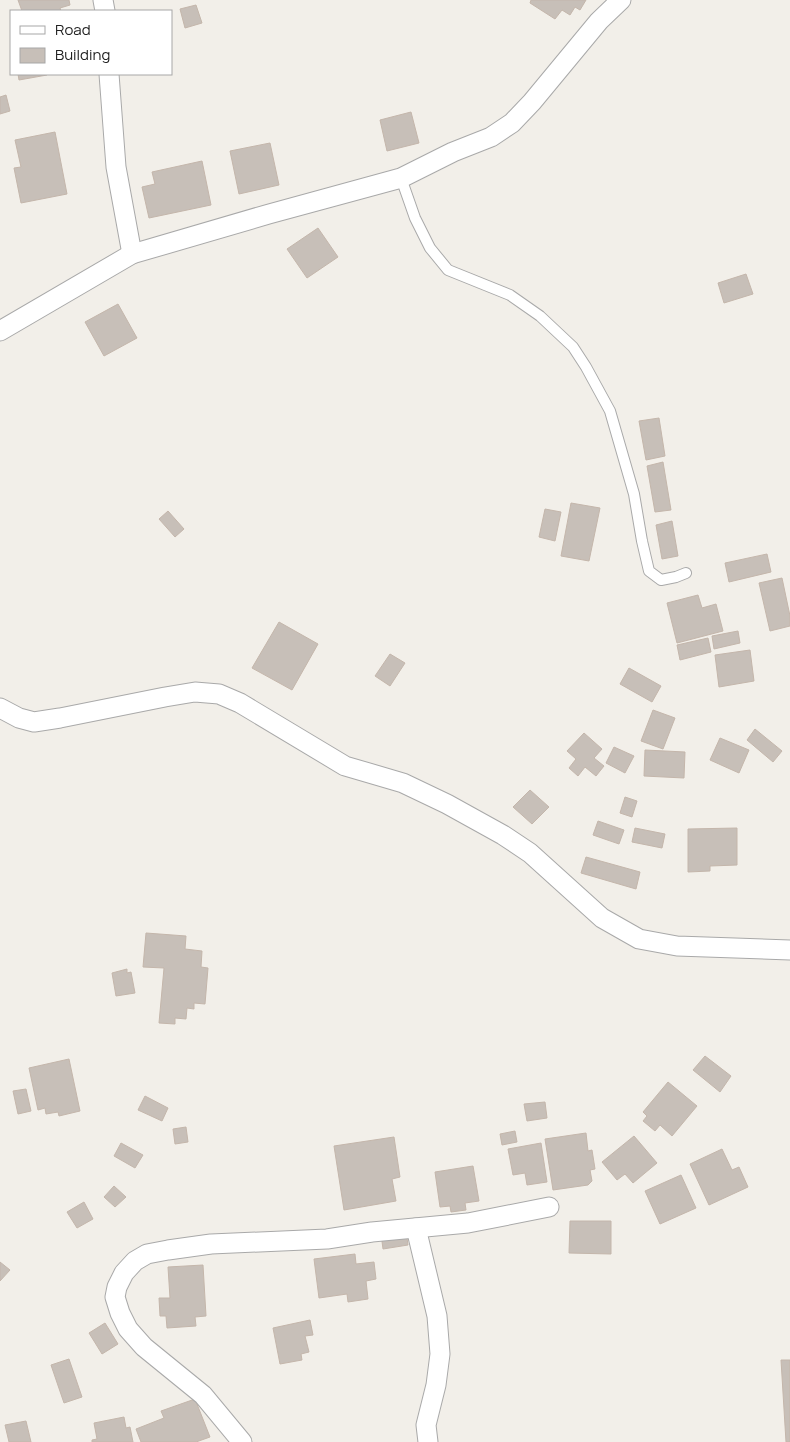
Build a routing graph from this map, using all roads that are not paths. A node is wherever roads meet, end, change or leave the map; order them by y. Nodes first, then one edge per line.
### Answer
1 (621, 0) edge
2 (109, 75) edge
3 (401, 178) junction
4 (132, 254) junction
5 (0, 331) edge
6 (686, 573) dead end
7 (0, 708) edge
8 (790, 950) edge
9 (549, 1207) dead end
10 (416, 1228) junction
11 (242, 1442) edge
12 (428, 1442) edge

1 - 3 street
2 - 4 street
3 - 4 street
3 - 6 lane
4 - 5 street
7 - 8 street
9 - 10 street
10 - 11 street
10 - 12 street

